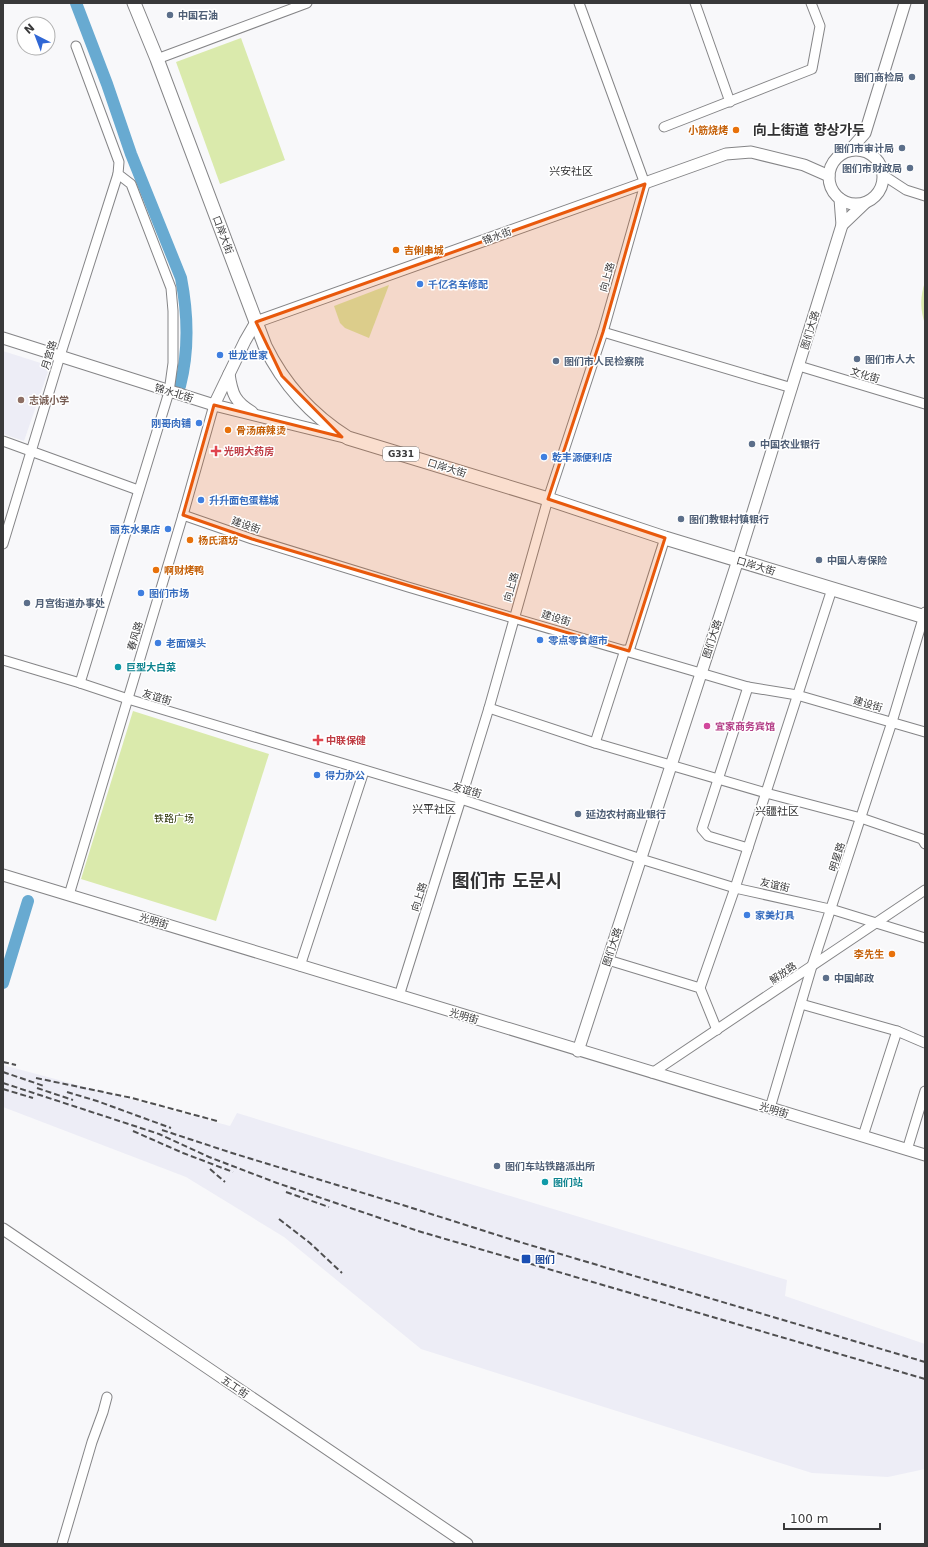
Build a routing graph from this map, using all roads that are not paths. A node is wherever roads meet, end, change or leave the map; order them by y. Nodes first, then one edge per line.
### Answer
1 (134, 3) edge
2 (307, 3) edge
3 (579, 3) edge
4 (695, 3) edge
5 (811, 3) edge
6 (905, 3) edge
7 (76, 46) dead end
8 (157, 59) junction
9 (730, 102) junction
10 (664, 127) dead end
11 (850, 150) junction
12 (118, 174) junction
13 (883, 175) junction
14 (828, 176) junction
15 (645, 184) junction
16 (925, 196) edge
17 (840, 199) junction
18 (865, 203) junction
19 (842, 226) junction
20 (256, 322) junction
21 (603, 332) junction
22 (3, 338) edge
23 (60, 356) junction
24 (799, 366) junction
25 (229, 374) junction
26 (792, 388) junction
27 (169, 392) junction
28 (925, 404) edge
29 (214, 405) junction
30 (262, 417) junction
31 (348, 438) junction
32 (3, 441) edge
33 (32, 451) junction
34 (138, 490) junction
35 (548, 499) junction
36 (183, 515) junction
37 (665, 538) junction
38 (3, 544) edge
39 (738, 560) junction
40 (832, 589) junction
41 (925, 615) edge
42 (514, 618) junction
43 (627, 651) junction
44 (3, 660) edge
45 (701, 673) junction
46 (80, 683) junction
47 (748, 687) junction
48 (797, 695) junction
49 (128, 699) junction
50 (489, 708) junction
51 (892, 722) junction
52 (925, 732) edge
53 (595, 743) junction
54 (671, 766) junction
55 (364, 771) junction
56 (718, 779) junction
57 (766, 793) junction
58 (461, 799) junction
59 (861, 818) junction
60 (925, 844) edge
61 (748, 848) junction
62 (641, 859) junction
63 (3, 875) edge
64 (735, 888) junction
65 (925, 890) edge
66 (69, 895) junction
67 (831, 909) junction
68 (876, 922) junction
69 (925, 938) edge
70 (608, 960) junction
71 (300, 966) junction
72 (812, 966) junction
73 (700, 988) junction
74 (399, 996) junction
75 (801, 1004) junction
76 (717, 1030) junction
77 (897, 1031) junction
78 (925, 1043) edge
79 (578, 1051) junction
80 (652, 1073) junction
81 (925, 1091) edge
82 (770, 1108) junction
83 (863, 1136) junction
84 (907, 1150) junction
85 (925, 1155) edge
86 (3, 1229) edge
87 (107, 1397) dead end
88 (62, 1544) edge
89 (467, 1544) edge

1 - 8 highway, 口岸大街 / G331
2 - 8 street
3 - 15 street
4 - 9 street
5 - 9 street
6 - 11 main road
7 - 12 street
8 - 20 highway, 口岸大街 / G331
9 - 10 street
11 - 13 main road
11 - 14 main road
12 - 23 street, 月宫路
12 - 27 street
13 - 16 street
13 - 18 main road
14 - 15 main road, 锦水街
14 - 17 main road
15 - 20 main road, 锦水街
15 - 21 street, 向上路
17 - 18 main road
17 - 19 main road
18 - 19 main road
19 - 24 main road, 图们大路
20 - 25 main road
20 - 31 highway, 口岸大街 / G331
21 - 26 street
21 - 35 street, 向上路
22 - 23 main road, 锦水北街
23 - 27 main road, 锦水北街
23 - 33 street, 月宫路
24 - 26 main road, 图们大路
24 - 28 street, 文化街
25 - 29 main road
25 - 30 main road
26 - 39 main road, 图们大路
27 - 29 main road, 锦水北街
27 - 34 street
29 - 30 main road, 锦水北街
29 - 36 street, 春风路
30 - 31 main road, 锦水北街
31 - 35 highway, 口岸大街 / G331
32 - 33 street
33 - 34 street
33 - 38 street, 月宫路
34 - 46 street
35 - 37 highway, 口岸大街 / G331
35 - 42 street, 向上路
36 - 42 street, 建设街
36 - 49 street, 春风路
37 - 39 highway, 口岸大街 / G331
37 - 43 street
39 - 40 highway, 口岸大街 / G331
39 - 45 main road, 图们大路
40 - 41 highway, 口岸大街 / G331
40 - 48 street
41 - 51 street, 明星路
42 - 43 street, 建设街
42 - 50 street, 向上路
43 - 45 street, 建设街
43 - 53 street
44 - 46 street, 友谊街
45 - 47 street, 建设街
45 - 54 main road, 图们大路
46 - 49 street, 友谊街
47 - 48 street, 建设街
47 - 56 street
48 - 51 street, 建设街
48 - 57 street
49 - 55 street, 友谊街
49 - 66 street, 春风路
50 - 53 street
50 - 58 street, 向上路
51 - 52 street, 建设街
51 - 59 street, 明星路
53 - 54 street
54 - 56 street
54 - 62 main road, 图们大路
55 - 58 street, 友谊街
55 - 71 street
56 - 57 street
56 - 61 street
57 - 59 street
57 - 61 street
58 - 62 street, 友谊街
58 - 74 street, 向上路
59 - 60 street
59 - 67 street, 明星路
61 - 64 street
62 - 64 street, 友谊街
62 - 70 main road, 图们大路
63 - 66 main road, 光明街
64 - 67 street, 友谊街
64 - 73 street
65 - 68 street, 解放路
66 - 71 main road, 光明街
67 - 68 street, 友谊街
67 - 72 street, 明星路
68 - 69 street, 友谊街
68 - 72 street, 解放路
70 - 73 street
70 - 79 main road, 图们大路
71 - 74 main road, 光明街
72 - 75 street, 明星路
72 - 76 street, 解放路
73 - 76 street
74 - 79 main road, 光明街
75 - 77 street
75 - 82 street, 明星路
76 - 80 street, 解放路
77 - 78 street
77 - 83 street
79 - 80 main road, 光明街
80 - 82 main road, 光明街
81 - 84 street
82 - 83 main road, 光明街
83 - 84 main road, 光明街
84 - 85 main road, 光明街
86 - 89 main road, 五工街
87 - 88 street

